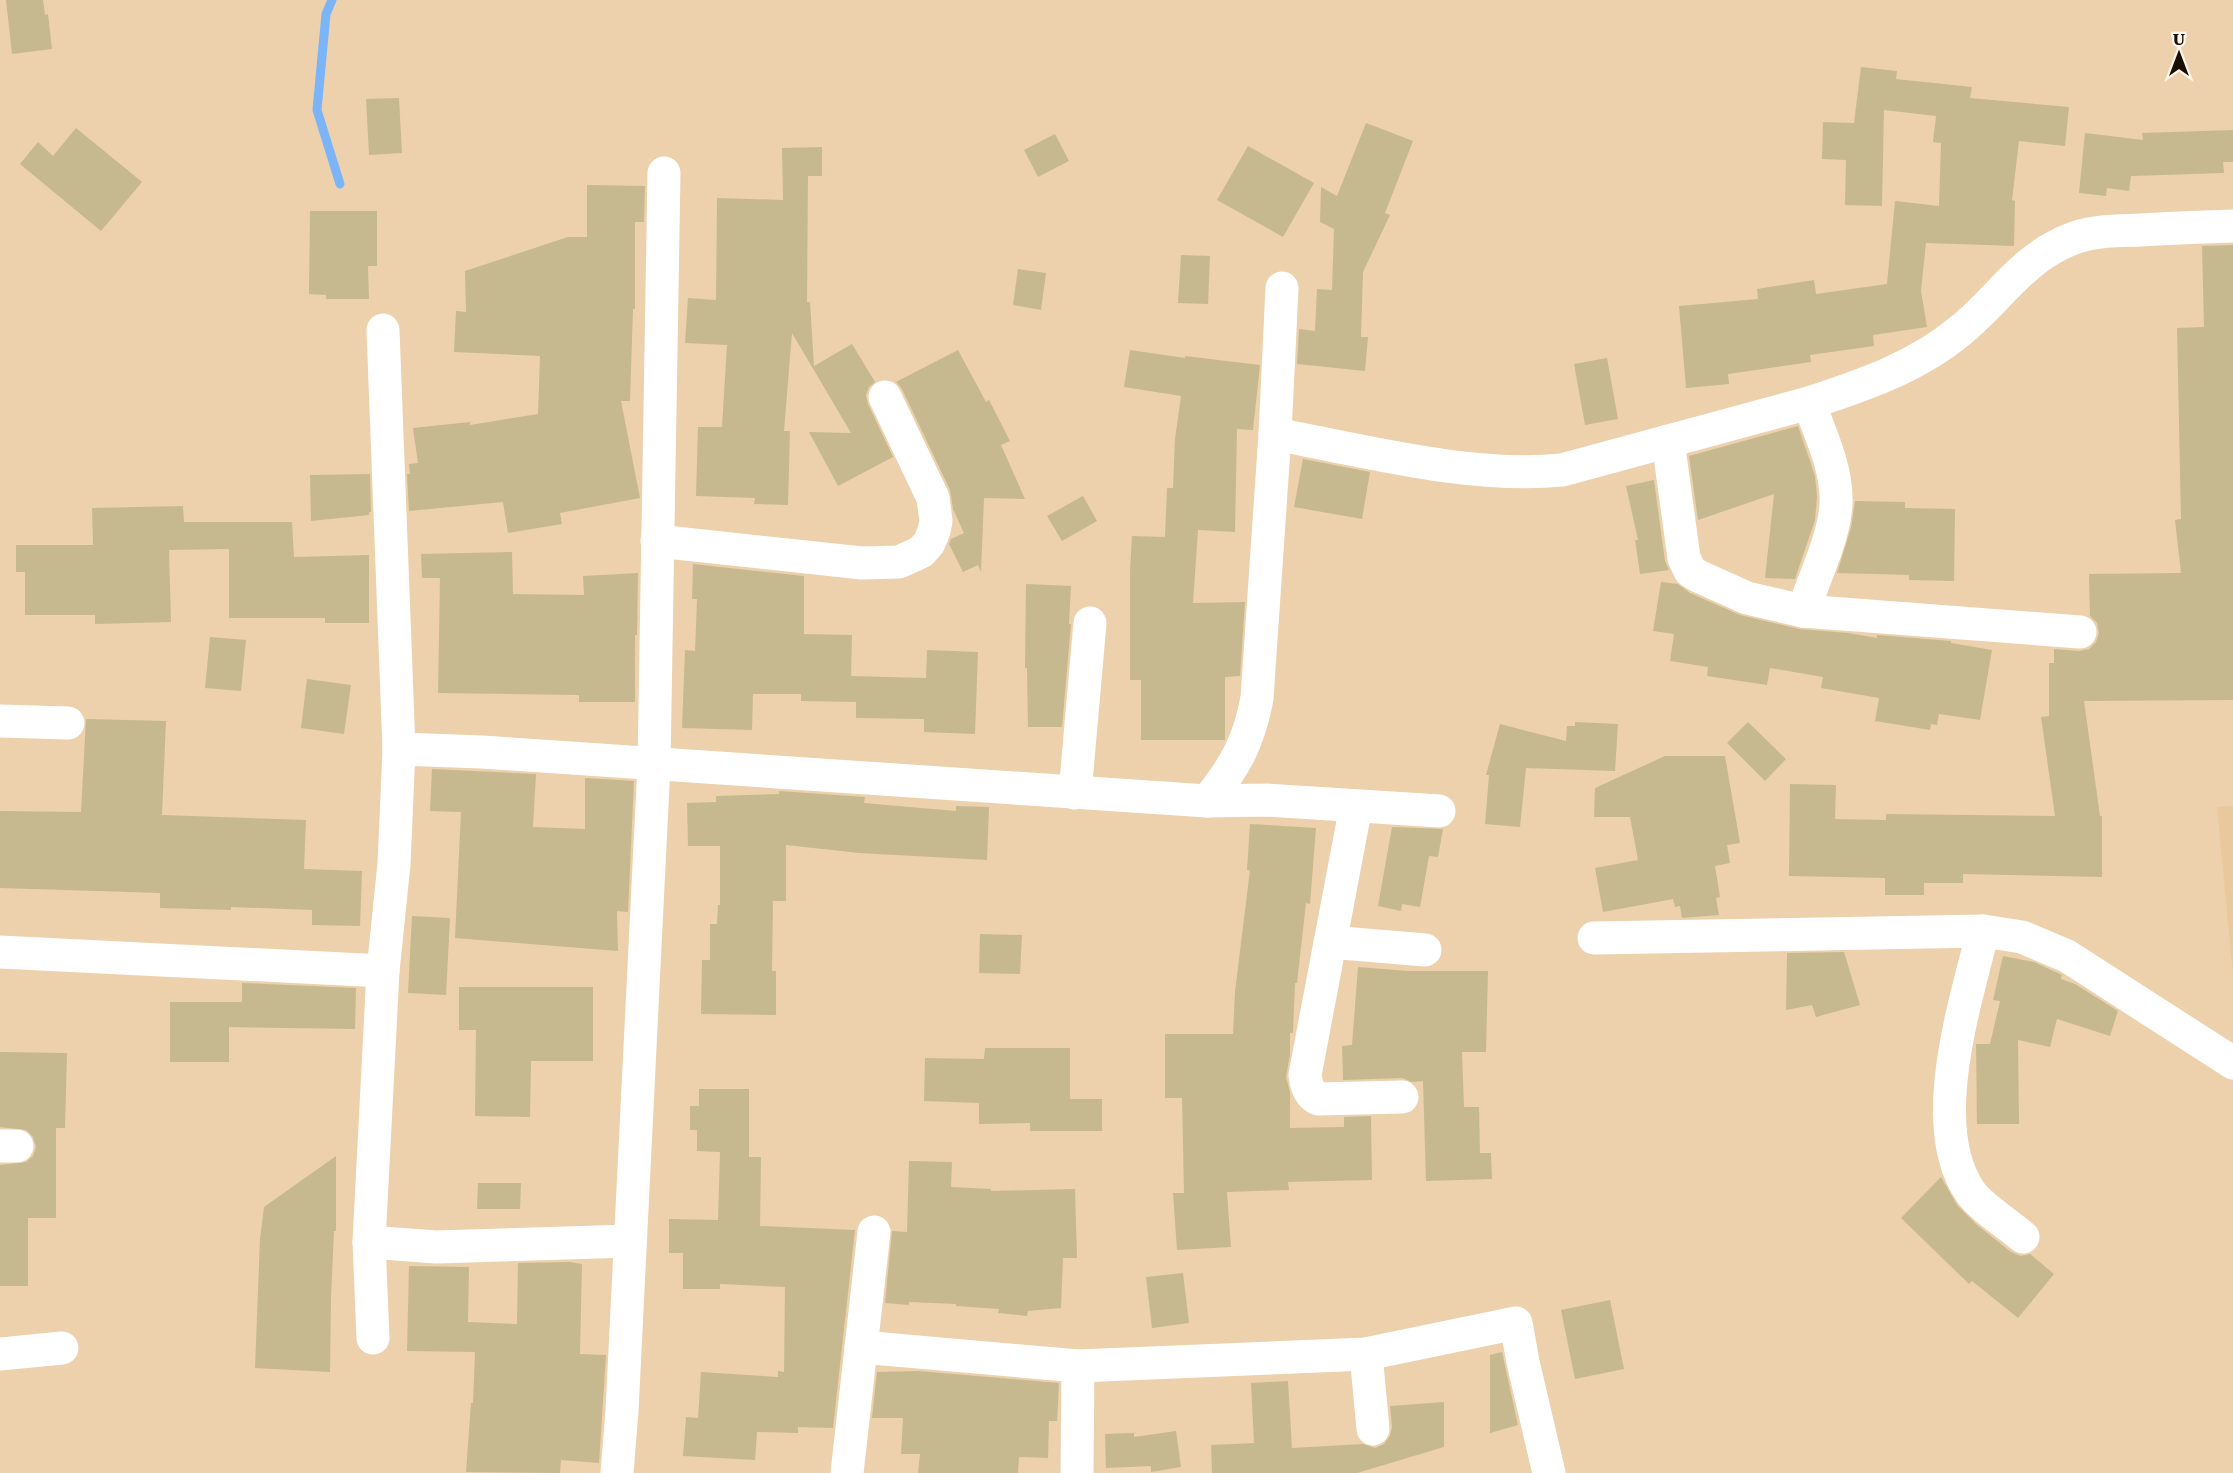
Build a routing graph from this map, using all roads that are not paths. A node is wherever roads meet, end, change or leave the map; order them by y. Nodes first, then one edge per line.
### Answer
1 (664, 173) dead end
2 (2233, 226) edge
3 (1282, 288) dead end
4 (383, 330) dead end
5 (885, 397) dead end
6 (1809, 403) junction
7 (1275, 434) junction
8 (1668, 441) junction
9 (657, 541) junction
10 (1803, 611) junction
11 (1090, 623) dead end
12 (2080, 632) dead end
13 (0, 722) edge
14 (68, 723) dead end
15 (399, 749) junction
16 (654, 765) junction
17 (1075, 793) junction
18 (1207, 801) junction
19 (1356, 806) junction
20 (1439, 811) dead end
21 (1983, 931) junction
22 (1594, 938) dead end
23 (1330, 942) junction
24 (1425, 950) dead end
25 (0, 952) edge
26 (383, 971) junction
27 (2233, 1063) edge
28 (1402, 1097) dead end
29 (874, 1232) dead end
30 (2023, 1237) dead end
31 (630, 1241) junction
32 (369, 1242) junction
33 (373, 1338) dead end
34 (861, 1347) junction
35 (62, 1348) dead end
36 (0, 1354) edge
37 (1366, 1354) junction
38 (1078, 1366) junction
39 (1373, 1429) dead end
40 (617, 1473) edge
41 (847, 1473) edge
42 (1077, 1473) edge
43 (1549, 1473) edge

1 - 9 street
2 - 6 street
3 - 7 street
4 - 15 street
5 - 9 street
6 - 8 street
6 - 10 street
7 - 8 street
7 - 18 street
8 - 10 street
9 - 16 street
10 - 12 street
11 - 17 street
13 - 14 street
15 - 16 street
15 - 26 street
16 - 17 street
16 - 31 street
17 - 18 street
18 - 19 street
19 - 20 street
19 - 23 street
21 - 22 street
21 - 27 street
21 - 30 street
23 - 24 street
23 - 28 street
25 - 26 street
26 - 32 street
29 - 34 street
31 - 32 street
31 - 40 street
32 - 33 street
34 - 38 street
34 - 41 street
35 - 36 street
37 - 38 street
37 - 39 street
37 - 43 street
38 - 42 street

